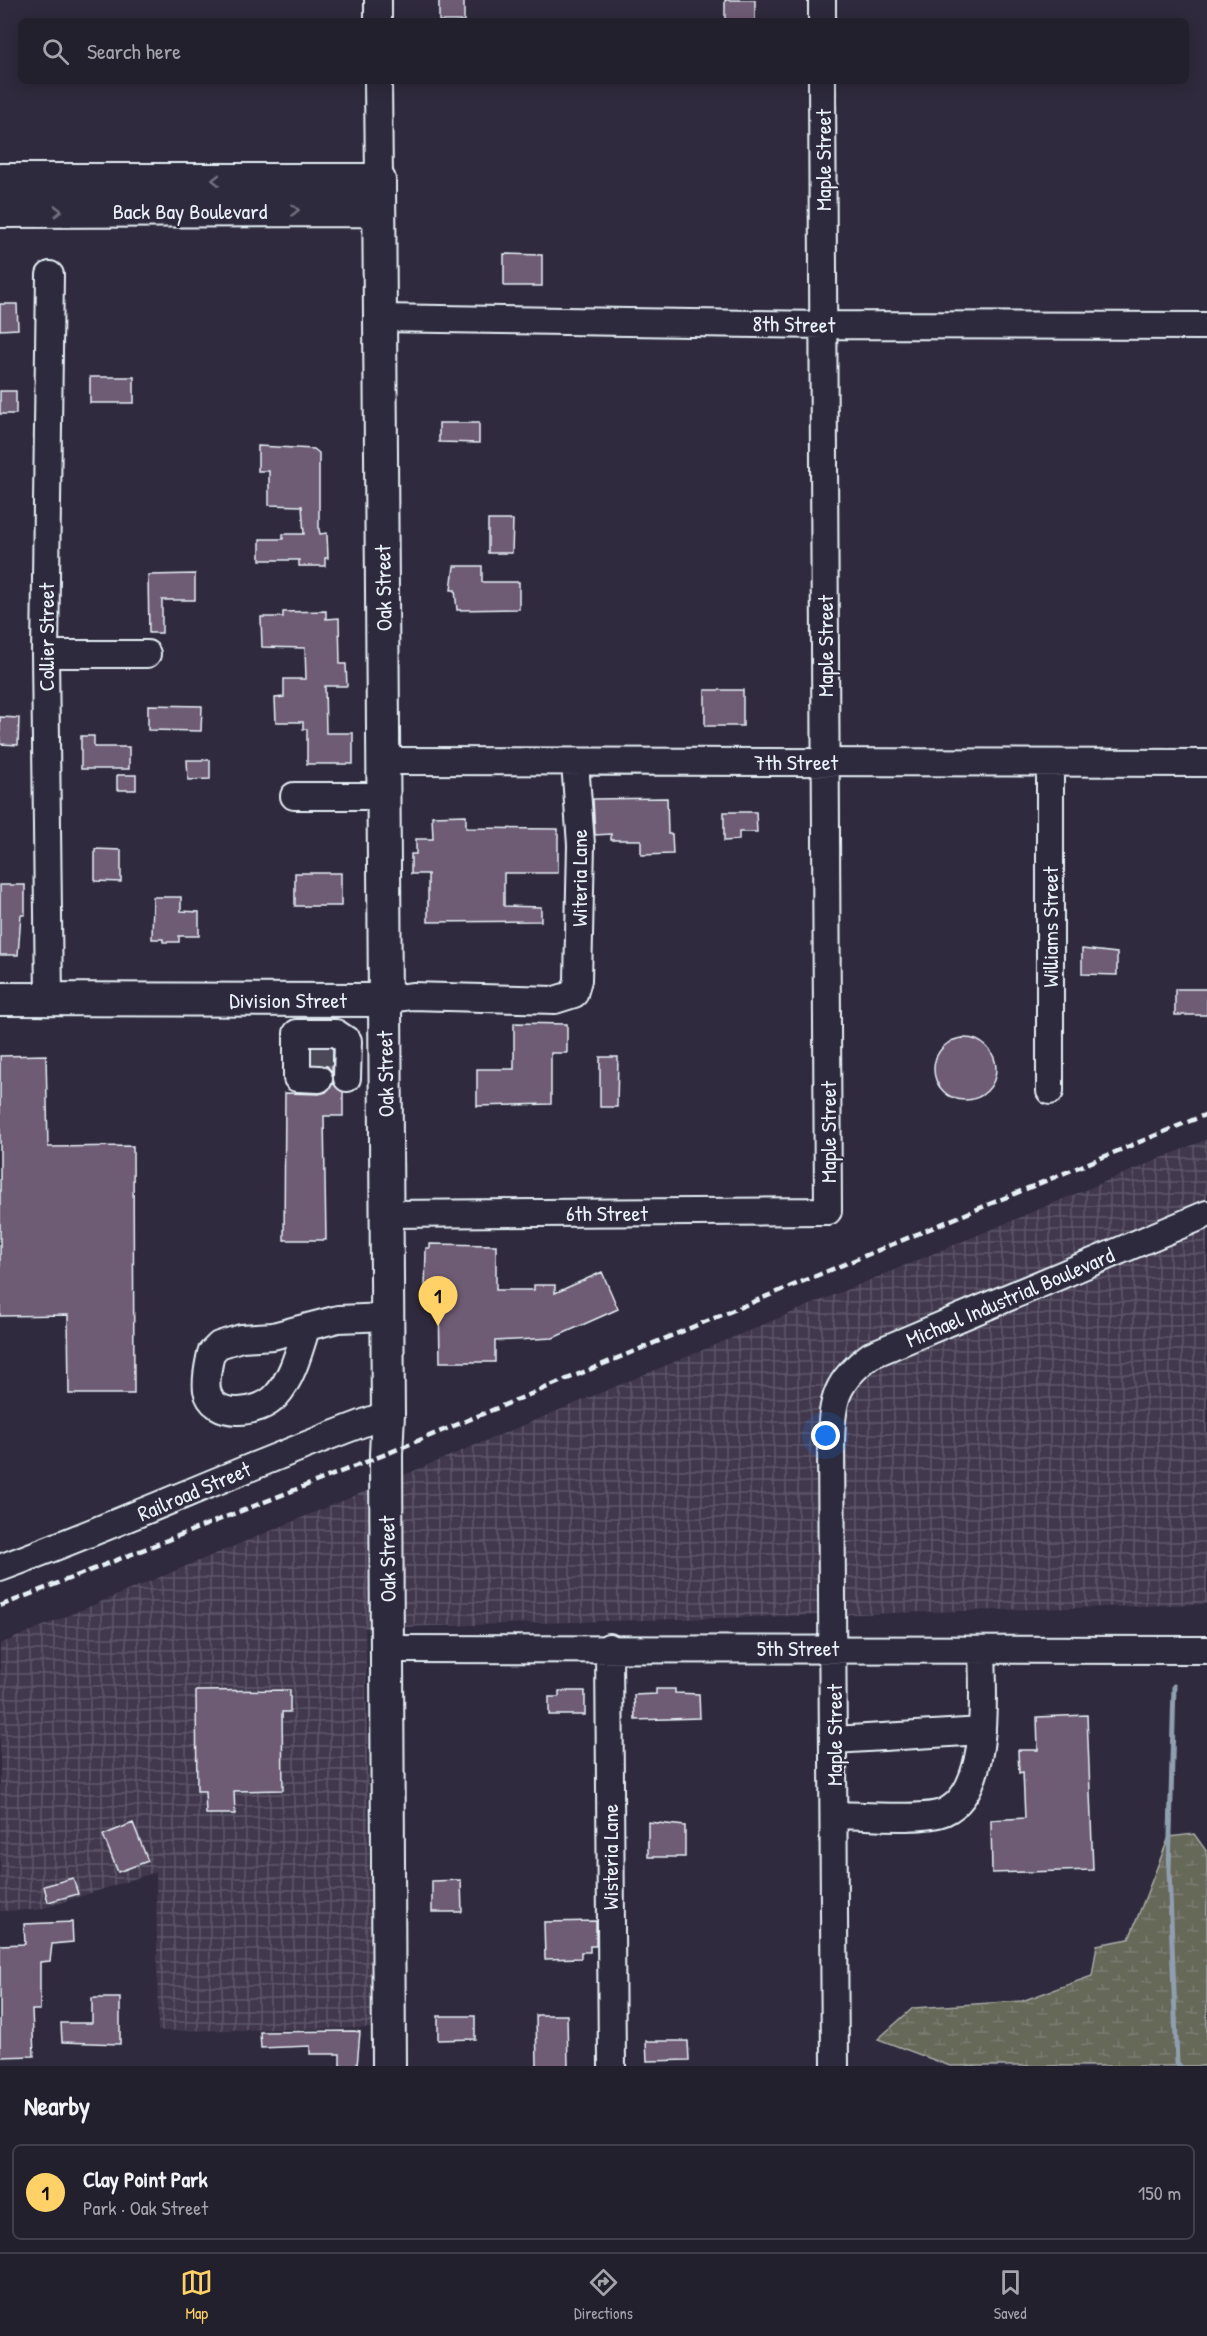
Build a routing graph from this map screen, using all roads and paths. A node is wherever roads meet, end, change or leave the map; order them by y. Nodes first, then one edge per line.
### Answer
1 (378, 0) edge
2 (822, 0) edge
3 (378, 18) edge
4 (822, 18) edge
5 (378, 84) edge
6 (822, 84) edge
7 (0, 180) edge
8 (379, 180) junction
9 (379, 210) junction
10 (0, 211) edge
11 (50, 275) dead end
12 (381, 318) junction
13 (824, 325) junction
14 (1207, 326) edge
15 (45, 654) junction
16 (147, 654) dead end
17 (385, 761) junction
18 (575, 762) junction
19 (825, 762) junction
20 (1050, 763) junction
21 (1207, 763) edge
22 (294, 796) dead end
23 (385, 796) junction
24 (574, 994) joint
25 (0, 999) edge
26 (49, 999) junction
27 (320, 1000) junction
28 (384, 1000) junction
29 (319, 1055) junction
30 (347, 1078) junction
31 (385, 1079) junction
32 (1050, 1091) dead end
33 (828, 1211) joint
34 (387, 1214) junction
35 (1207, 1214) edge
36 (388, 1317) junction
37 (306, 1329) dead end
38 (834, 1403) joint
39 (388, 1414) junction
40 (0, 1568) edge
41 (609, 1647) junction
42 (388, 1648) junction
43 (833, 1648) junction
44 (1207, 1650) edge
45 (981, 1651) junction
46 (982, 1731) junction
47 (834, 1740) junction
48 (834, 1815) junction
49 (389, 2066) edge
50 (612, 2066) edge
51 (835, 2066) edge

1 - 3 street
2 - 4 street
5 - 8 street, Oak Street
6 - 13 street, Maple Street
8 -> 7 main road, Back Bay Boulevard
8 - 9 main road, Oak Street
10 -> 9 main road, Back Bay Boulevard
9 - 12 main road, Oak Street
11 - 15 street, Collier Street
12 - 13 street, 8th Street
12 - 17 main road, Oak Street
13 - 14 street, 8th Street
13 - 19 street, Maple Street
15 - 16 street
15 - 26 street, Collier Street
17 - 18 street, 7th Street
17 - 23 main road, Oak Street
18 - 19 street, 7th Street
18 - 24 street, Witeria Lane
19 - 20 street, 7th Street
19 - 33 street, Maple Street
20 - 21 street, 7th Street
20 - 32 street, Williams Street
22 - 23 street
23 - 28 main road, Oak Street
24 - 28 street, Division Street
25 - 26 main road, Division Street
26 - 27 main road, Division Street
27 - 28 main road, Division Street
27 - 29 street
28 - 31 main road, Oak Street
29 - 30 street
29 - 30 street
30 - 31 street
31 - 34 main road, Oak Street
33 - 34 street, 6th Street
34 - 36 main road, Oak Street
35 - 38 street, Michael Industrial Boulevard
36 - 37 street
36 - 39 main road, Oak Street
38 - 43 street, Maple Street
39 - 40 street, Railroad Street
39 - 42 main road, Oak Street
41 - 42 street, 5th Street
41 - 43 street, 5th Street
41 - 50 street, Wisteria Lane
42 - 49 main road, Oak Street
43 - 45 street, 5th Street
43 - 47 street, Maple Street
44 - 45 street, 5th Street
45 - 46 street
46 - 47 street
46 - 48 street
47 - 48 street, Maple Street
48 - 51 street, Maple Street

